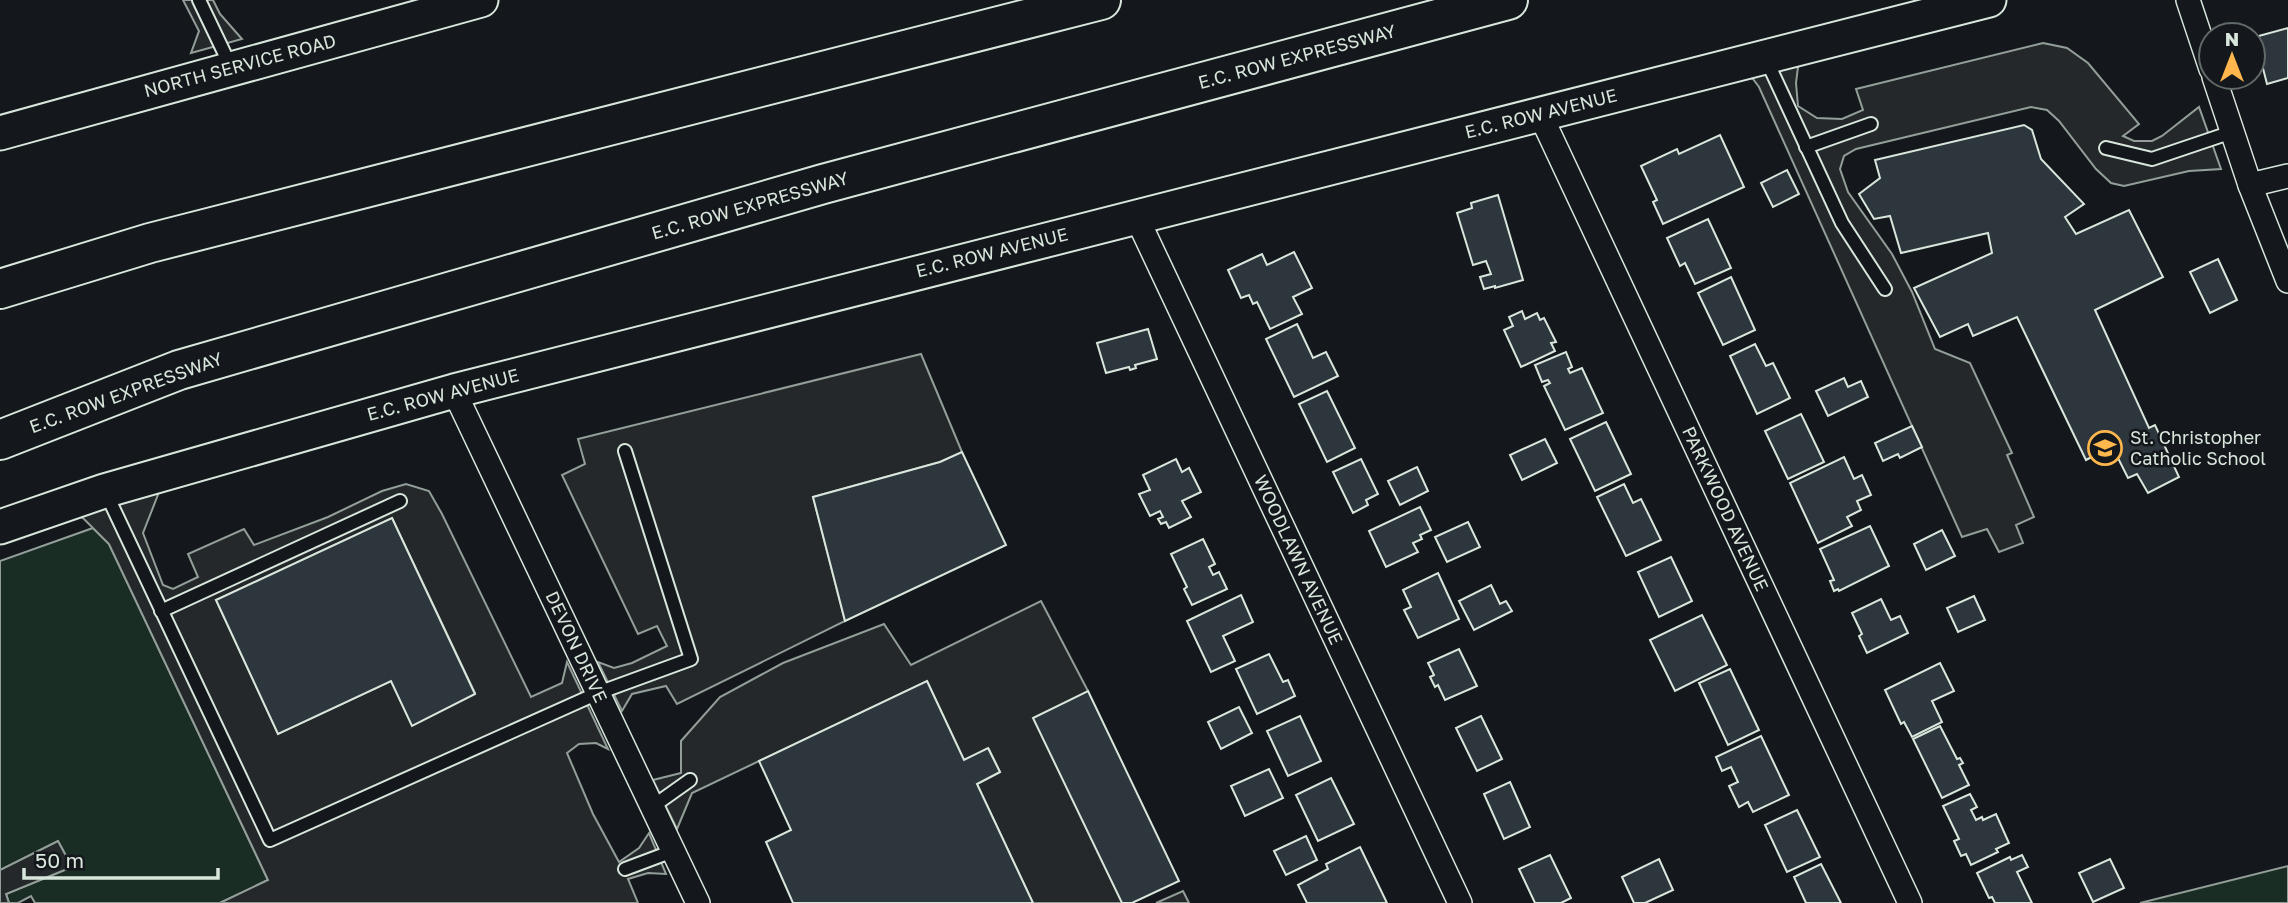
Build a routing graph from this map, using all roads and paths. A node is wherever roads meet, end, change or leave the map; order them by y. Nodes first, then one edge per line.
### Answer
1 (199, 0) edge
2 (481, 0) edge
3 (1101, 0) edge
4 (1508, 0) edge
5 (1989, 0) edge
6 (2188, 0) edge
7 (2197, 27) edge
8 (1765, 57) junction
9 (231, 68) junction
10 (2219, 91) edge
11 (1541, 114) junction
12 (1871, 124) dead end
13 (2232, 132) junction
14 (0, 133) edge
15 (1806, 147) junction
16 (2106, 148) dead end
17 (2288, 176) edge
18 (2250, 185) junction
19 (1136, 216) junction
20 (2288, 281) edge
21 (0, 289) edge
22 (1885, 289) dead end
23 (454, 391) junction
24 (0, 440) edge
25 (625, 451) dead end
26 (104, 491) junction
27 (400, 501) dead end
28 (0, 527) edge
29 (161, 611) junction
30 (598, 693) junction
31 (690, 780) dead end
32 (652, 807) junction
33 (673, 851) junction
34 (625, 869) dead end
35 (698, 903) edge
36 (1460, 903) edge
37 (1910, 903) edge

1 - 9 lane
2 - 9 street, NORTH SERVICE ROAD
3 - 21 highway
4 - 24 highway, E.C. ROW EXPRESSWAY
5 - 8 street, E.C. ROW AVENUE
6 - 7 street
8 - 11 street, E.C. ROW AVENUE
8 - 15 lane
9 - 14 street, NORTH SERVICE ROAD
10 - 13 street
11 - 19 street, E.C. ROW AVENUE
11 - 37 street, PARKWOOD AVENUE
12 - 15 lane
13 - 16 lane
13 - 18 street
15 - 22 lane
17 - 18 street
18 - 20 street
19 - 23 street, E.C. ROW AVENUE
19 - 36 street, WOODLAWN AVENUE
23 - 26 street, E.C. ROW AVENUE
23 - 30 street, DEVON DRIVE
25 - 30 lane
26 - 28 street, E.C. ROW AVENUE
26 - 29 lane
27 - 29 lane
29 - 30 lane
30 - 32 street, DEVON DRIVE
31 - 32 lane
32 - 33 street, DEVON DRIVE
33 - 34 lane
33 - 35 street, DEVON DRIVE

